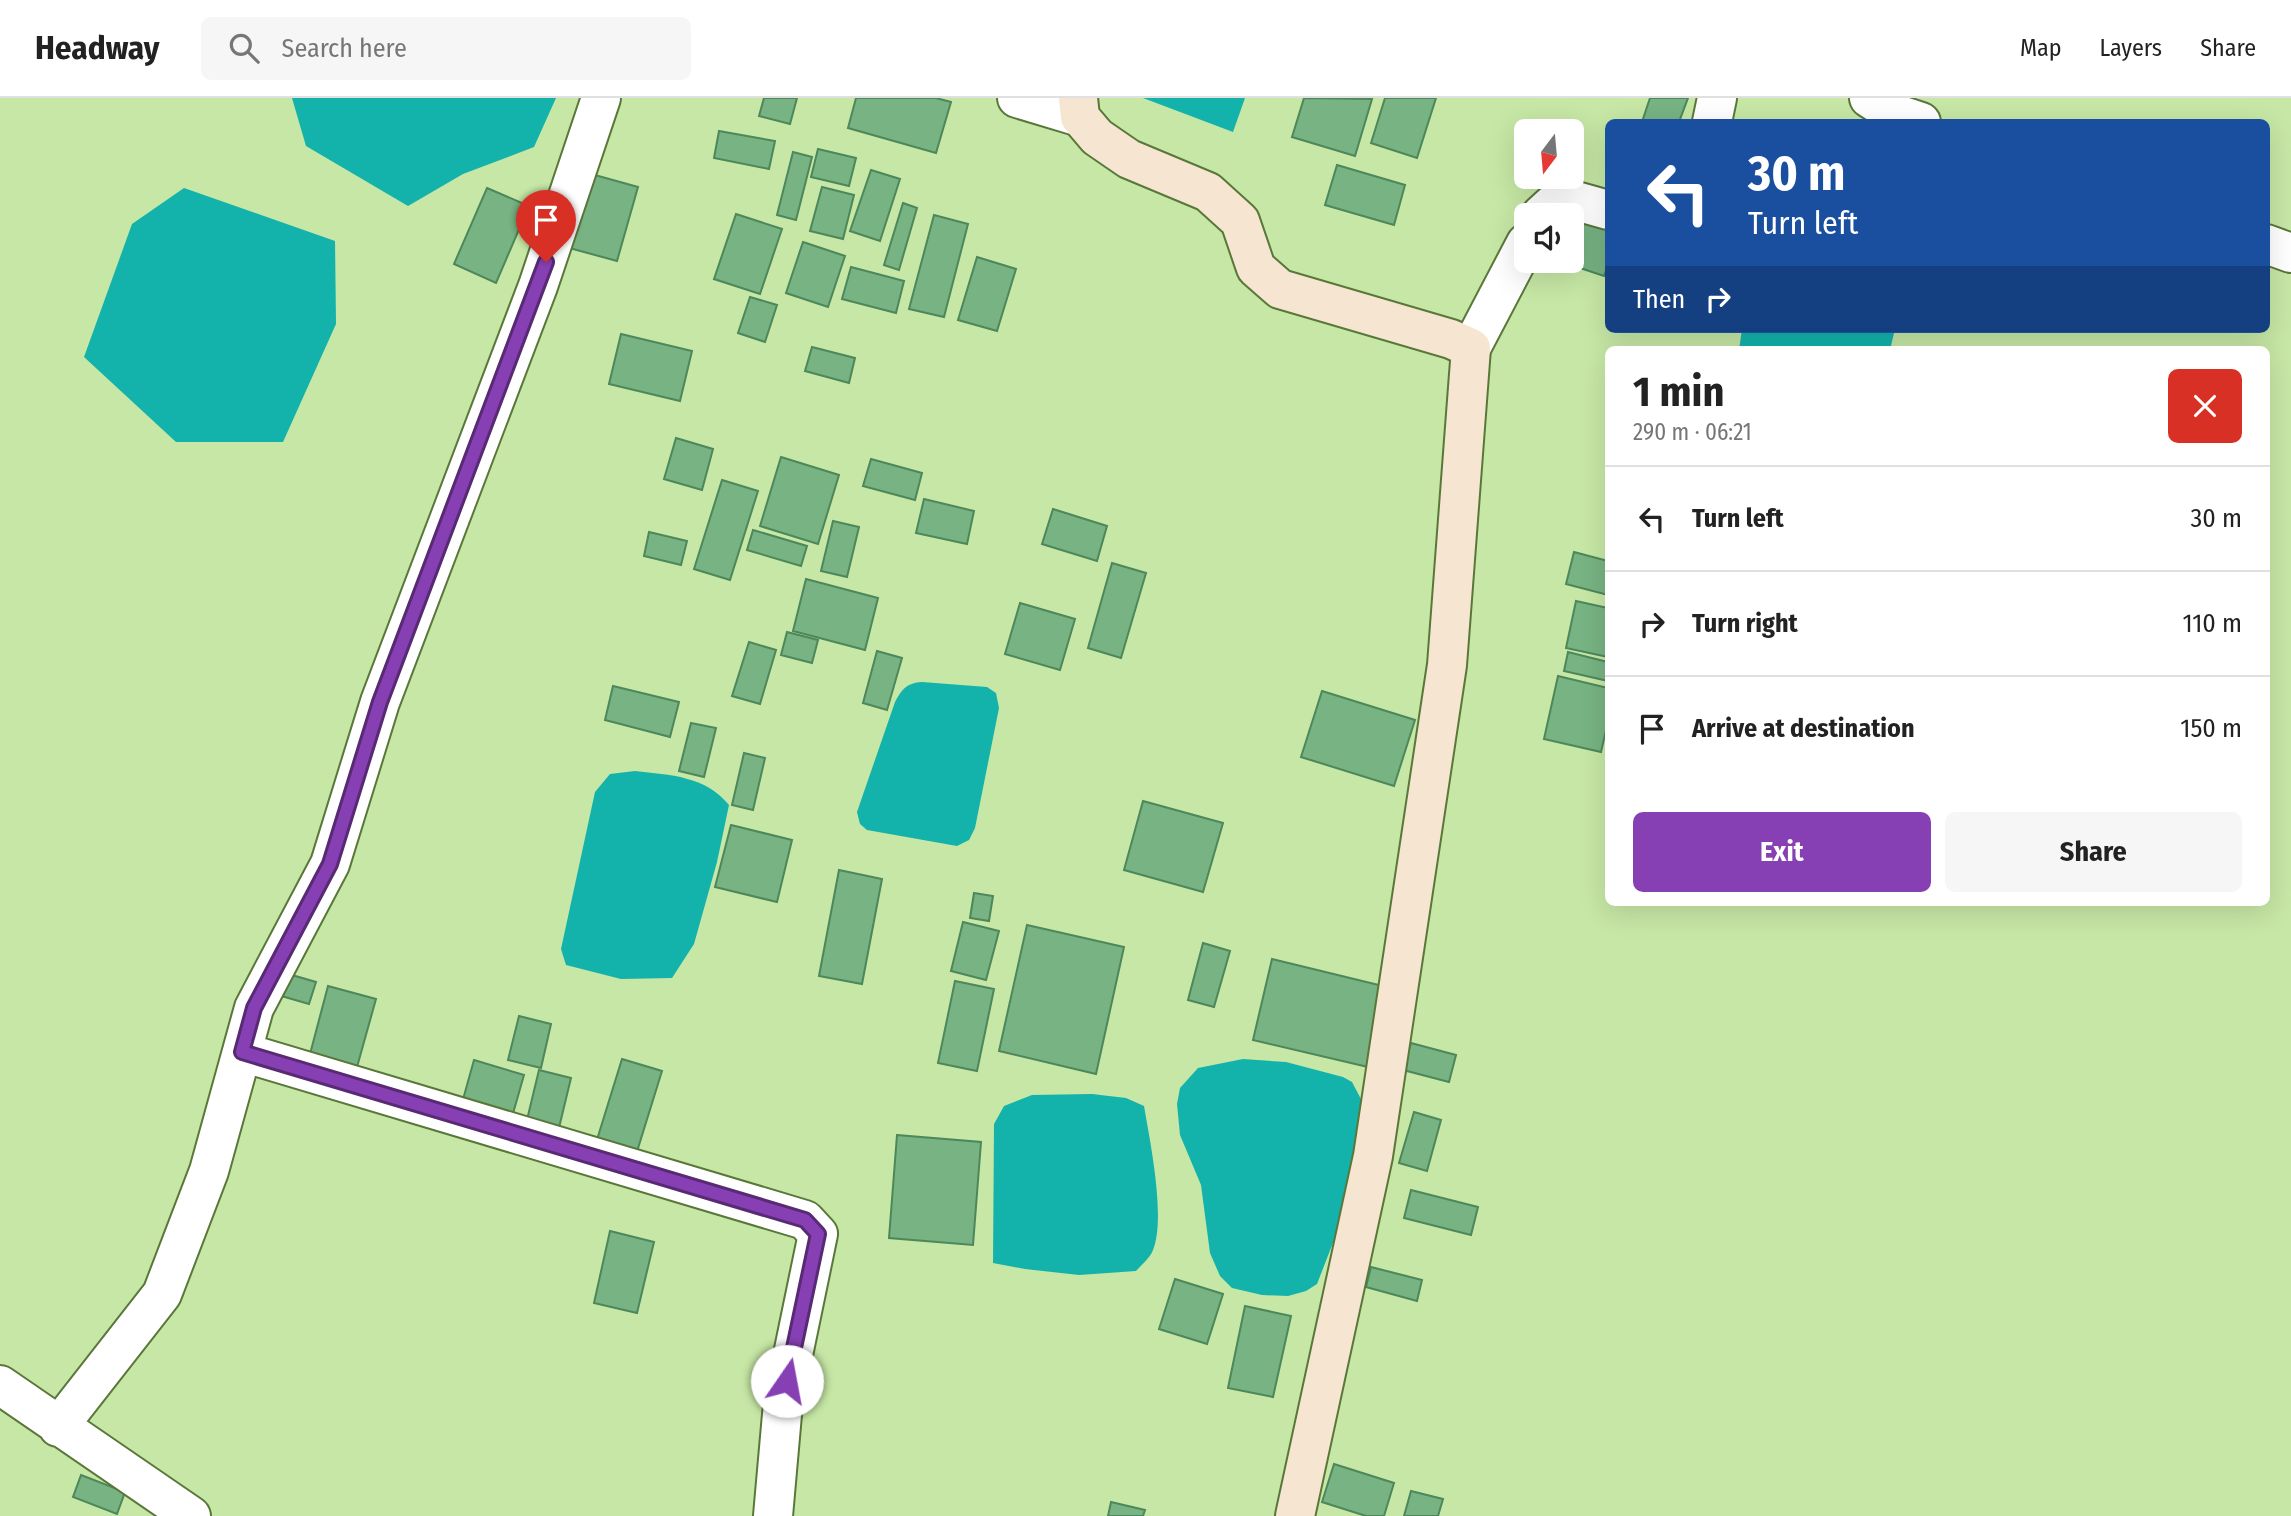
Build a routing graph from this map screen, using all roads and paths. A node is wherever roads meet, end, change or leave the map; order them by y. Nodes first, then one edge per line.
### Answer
1 (601, 98) edge
2 (1017, 98) edge
3 (1717, 98) edge
4 (1869, 98) edge
5 (1079, 107) edge
6 (1713, 119) edge
7 (1912, 119) edge
8 (1561, 203) edge
9 (1583, 203) edge
10 (1584, 203) edge
11 (1605, 209) edge
12 (2270, 245) edge
13 (2291, 253) edge
14 (1514, 266) edge
15 (1471, 348) junction
16 (242, 1052) junction
17 (0, 1385) edge
18 (58, 1427) junction
19 (191, 1516) edge
20 (773, 1516) edge
21 (1295, 1516) edge

1 - 16 street
2 - 5 street
3 - 6 street
4 - 7 street
5 - 15 main road
8 - 9 street
10 - 11 street
12 - 13 street
14 - 15 street
15 - 21 main road
16 - 18 street
16 - 20 street
17 - 18 street
18 - 19 street

